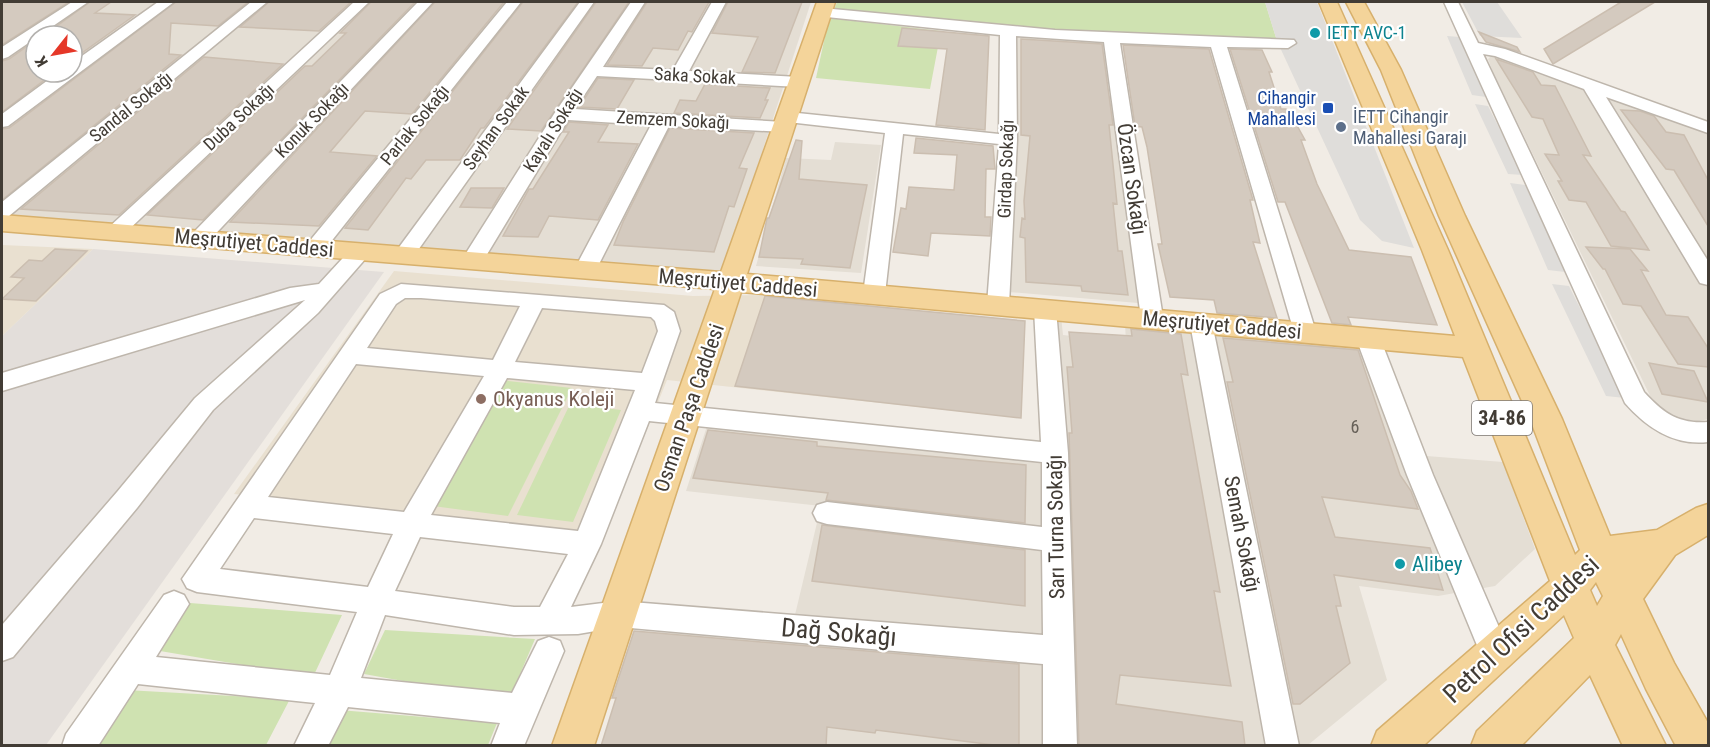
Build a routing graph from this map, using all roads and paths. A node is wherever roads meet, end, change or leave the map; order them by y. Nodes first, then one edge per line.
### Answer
1 (81, 2) edge
2 (166, 2) edge
3 (260, 2) edge
4 (362, 2) edge
5 (426, 2) edge
6 (514, 2) edge
7 (587, 2) edge
8 (638, 2) edge
9 (718, 2) edge
10 (1328, 2) edge
11 (1355, 2) edge
12 (1451, 2) edge
13 (824, 7) edge
14 (1008, 32) junction
15 (1112, 40) junction
16 (1218, 44) junction
17 (1288, 44) dead end
18 (1472, 47) junction
19 (2, 54) edge
20 (84, 62) edge
21 (592, 71) junction
22 (679, 75) junction
23 (799, 81) junction
24 (53, 84) edge
25 (1590, 85) junction
26 (562, 114) junction
27 (663, 119) junction
28 (2, 122) edge
29 (786, 122) junction
30 (895, 128) junction
31 (1708, 128) edge
32 (1008, 140) junction
33 (2, 212) edge
34 (2, 223) edge
35 (116, 232) junction
36 (199, 239) junction
37 (315, 248) junction
38 (360, 252) junction
39 (404, 255) junction
40 (472, 261) junction
41 (585, 270) junction
42 (1708, 278) edge
43 (732, 282) junction
44 (325, 291) junction
45 (873, 294) junction
46 (534, 301) junction
47 (998, 305) junction
48 (1045, 309) junction
49 (1152, 318) junction
50 (1201, 323) junction
51 (1305, 332) junction
52 (1368, 338) junction
53 (1474, 348) junction
54 (350, 355) junction
55 (501, 367) junction
56 (2, 382) edge
57 (651, 382) junction
58 (640, 411) junction
59 (686, 415) junction
60 (1708, 432) edge
61 (1055, 453) junction
62 (247, 506) junction
63 (827, 513) dead end
64 (1708, 518) edge
65 (411, 525) junction
66 (1056, 540) junction
67 (587, 544) junction
68 (1663, 544) junction
69 (1599, 553) junction
70 (1571, 586) junction
71 (1623, 597) junction
72 (376, 601) junction
73 (174, 604) dead end
74 (619, 614) junction
75 (549, 636) junction
76 (1595, 643) junction
77 (2, 647) edge
78 (1059, 651) junction
79 (1496, 655) junction
80 (132, 669) junction
81 (340, 690) junction
82 (521, 710) junction
83 (78, 746) edge
84 (310, 746) edge
85 (507, 746) edge
86 (573, 746) edge
87 (1060, 746) edge
88 (1283, 746) edge
89 (1392, 746) edge
90 (1492, 746) edge
91 (1645, 746) edge
92 (1699, 746) edge

1 - 19 street
2 - 20 street
3 - 33 street, Sandal Sokağı
4 - 35 street, Duba Sokağı
5 - 36 street, Konuk Sokağı
6 - 37 street, Parlak Sokağı
7 - 39 street, Seyhan Sokak
8 - 21 street, Kayalı Sokağı
9 - 22 street
10 - 53 main road, 34-86
11 - 69 main road
12 - 18 street
13 - 14 street
13 - 23 main road, Osman Paşa Caddesi
14 - 15 street
14 - 32 street, Girdap Sokağı
15 - 16 street
15 - 49 street, Özcan Sokağı
16 - 17 street
16 - 51 street
18 - 25 street
18 - 60 street
21 - 22 street, Saka Sokak
21 - 26 street, Kayalı Sokağı
22 - 23 street, Saka Sokak
23 - 29 main road, Osman Paşa Caddesi
24 - 28 street
25 - 31 street
25 - 42 street
26 - 27 street, Zemzem Sokağı
26 - 40 street, Kayalı Sokağı
27 - 29 street, Zemzem Sokağı
27 - 41 street
29 - 30 street, Zemzem Sokağı
29 - 43 main road, Osman Paşa Caddesi
30 - 32 street, Zemzem Sokağı
30 - 45 street
32 - 47 street, Girdap Sokağı
34 - 35 main road, Meşrutiyet Caddesi
35 - 36 main road, Meşrutiyet Caddesi
36 - 37 main road, Meşrutiyet Caddesi
37 - 38 main road, Meşrutiyet Caddesi
38 - 39 main road, Meşrutiyet Caddesi
38 - 44 street
39 - 40 main road, Meşrutiyet Caddesi
40 - 41 main road, Meşrutiyet Caddesi
41 - 43 main road, Meşrutiyet Caddesi
43 - 45 main road, Meşrutiyet Caddesi
43 - 59 main road, Osman Paşa Caddesi
44 - 56 street
44 - 77 street
45 - 47 main road, Meşrutiyet Caddesi
46 - 54 street
46 - 55 street
46 - 57 street
47 - 48 main road, Meşrutiyet Caddesi
48 - 49 main road, Meşrutiyet Caddesi
48 - 61 street, Sarı Turna Sokağı
49 - 50 main road, Meşrutiyet Caddesi
50 - 51 main road, Meşrutiyet Caddesi
50 - 88 street, Semah Sokağı
51 - 52 main road, Meşrutiyet Caddesi
52 - 53 main road, Meşrutiyet Caddesi
52 - 79 street
53 - 70 main road, 34-86
54 - 55 street
54 - 62 street
55 - 57 street
55 - 65 street
57 - 58 street
58 - 59 street
58 - 67 street
59 - 61 street
59 - 74 main road, Osman Paşa Caddesi
61 - 66 street, Sarı Turna Sokağı
62 - 65 street
62 - 72 street, Dağ Sokağı
63 - 66 street
64 - 68 main road, Petrol Ofisi Caddesi
65 - 67 street
65 - 72 street
66 - 78 street, Sarı Turna Sokağı
67 - 75 street
68 - 69 main road, Petrol Ofisi Caddesi
68 - 71 main road, Petrol Ofisi Caddesi
69 - 70 main road, Petrol Ofisi Caddesi
69 - 71 main road
70 - 76 main road, 34-86
70 - 79 main road, Petrol Ofisi Caddesi
71 - 76 main road, Petrol Ofisi Caddesi
71 - 92 main road
72 - 75 street, Dağ Sokağı
72 - 81 street
73 - 80 street
74 - 75 street, Dağ Sokağı
74 - 78 street, Dağ Sokağı
74 - 86 main road, Osman Paşa Caddesi
75 - 82 street
76 - 90 main road, Petrol Ofisi Caddesi
76 - 91 main road, 34-86
78 - 87 street, Sarı Turna Sokağı
79 - 89 main road, Petrol Ofisi Caddesi
80 - 81 street
80 - 83 street
81 - 82 street
81 - 84 street
82 - 85 street

